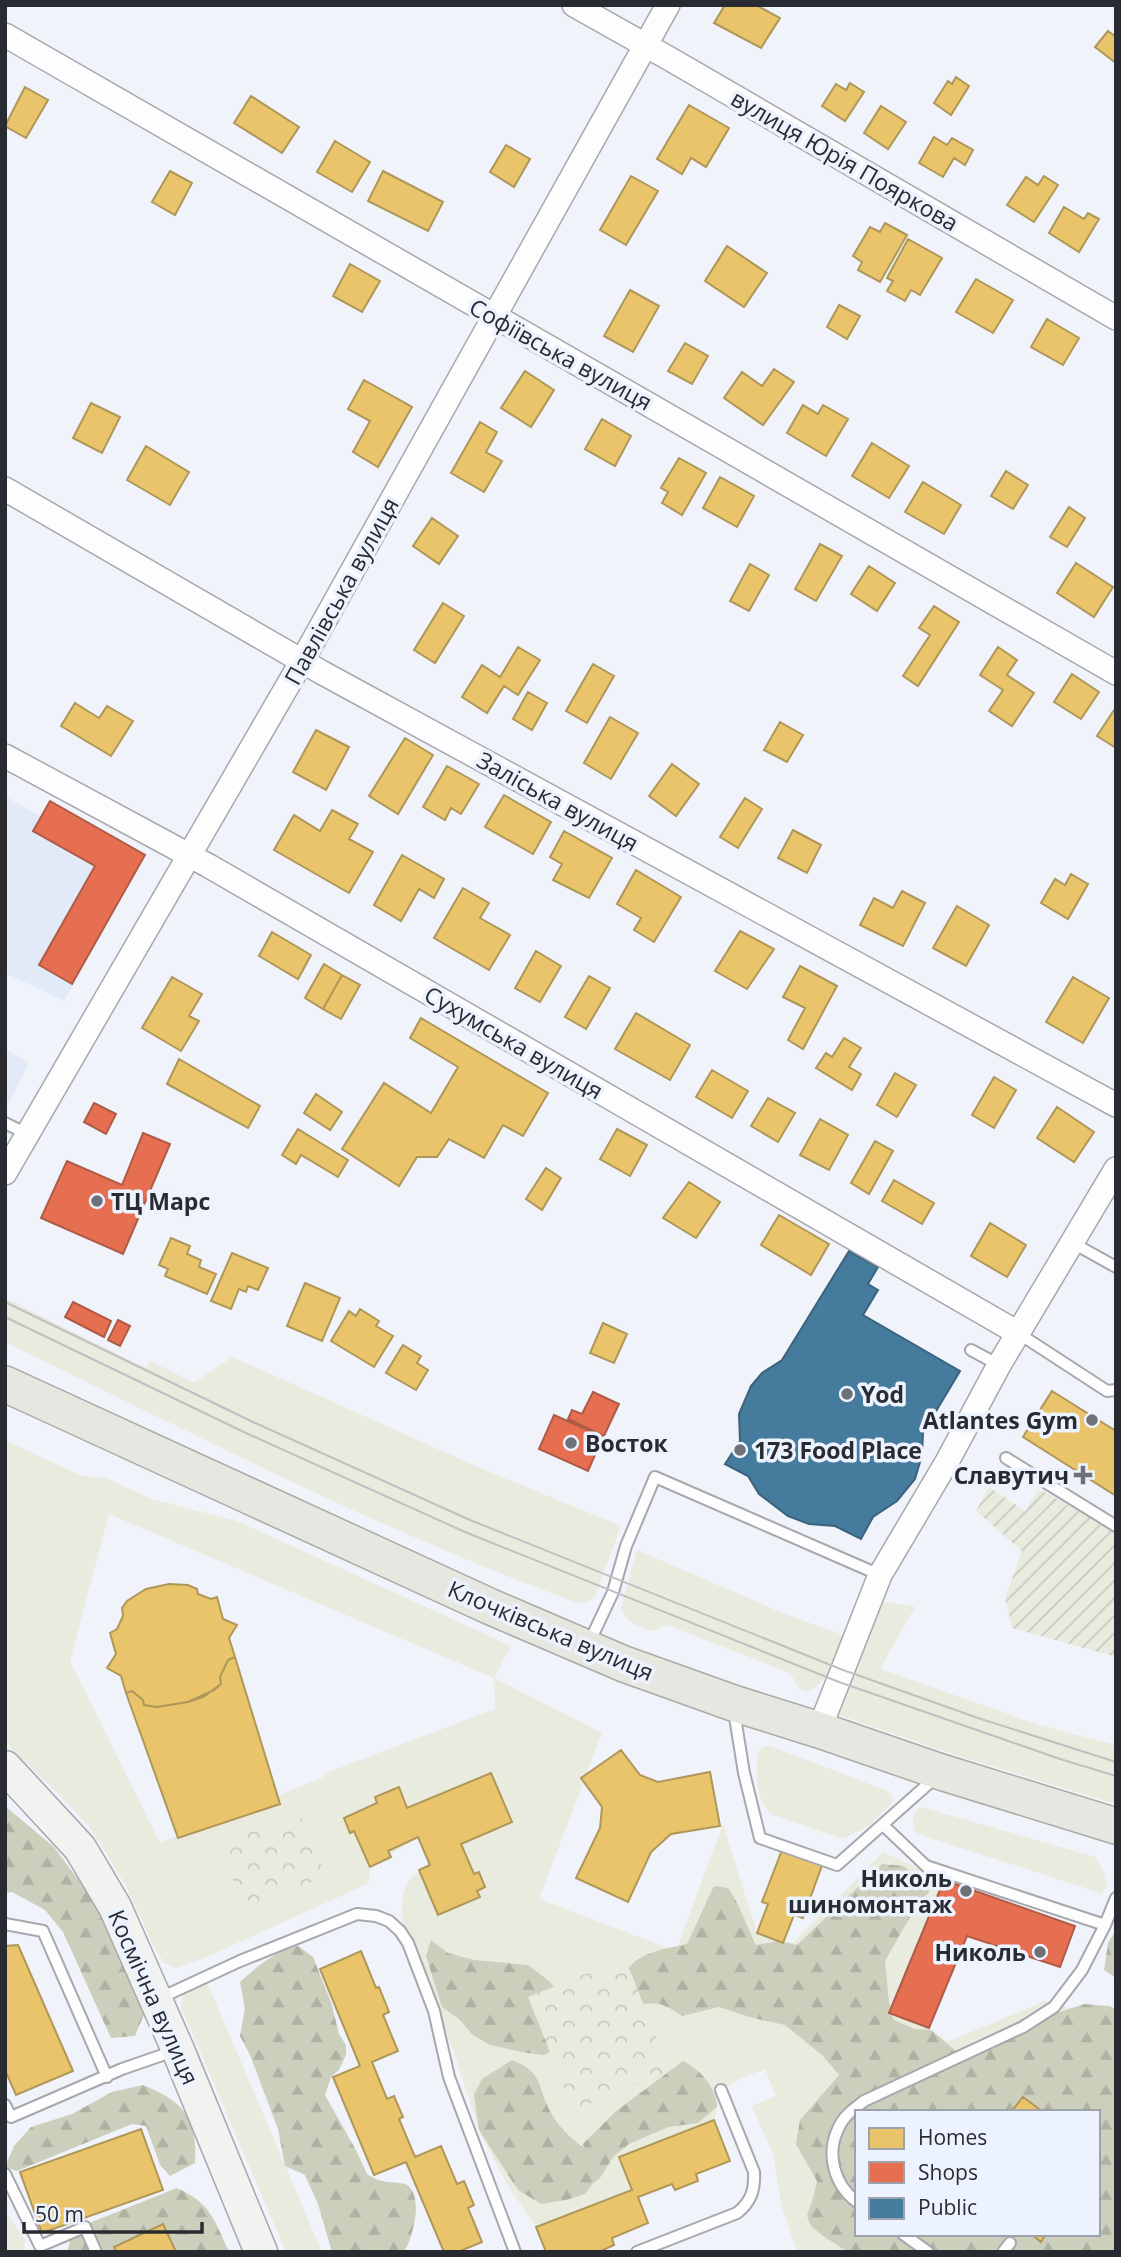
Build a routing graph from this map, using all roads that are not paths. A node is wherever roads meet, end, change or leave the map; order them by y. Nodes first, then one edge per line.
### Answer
1 (574, 5) edge
2 (668, 5) edge
3 (5, 35) edge
4 (645, 45) junction
5 (494, 317) junction
6 (1116, 317) edge
7 (5, 489) edge
8 (302, 661) junction
9 (1116, 673) edge
10 (5, 756) edge
11 (190, 855) junction
12 (1116, 1105) edge
13 (5, 1123) edge
14 (27, 1134) junction
15 (1116, 1169) edge
16 (5, 1173) edge
17 (1071, 1242) junction
18 (1116, 1267) edge
19 (1018, 1333) junction
20 (971, 1350) dead end
21 (999, 1365) junction
22 (5, 1384) edge
23 (1116, 1390) edge
24 (1006, 1458) dead end
25 (1116, 1525) edge
26 (880, 1575) junction
27 (587, 1647) junction
28 (733, 1703) junction
29 (820, 1730) junction
30 (941, 1772) junction
31 (10, 1782) edge
32 (883, 1825) junction
33 (1116, 1826) edge
34 (1116, 1898) edge
35 (5, 1924) edge
36 (1105, 1925) junction
37 (156, 2000) junction
38 (178, 2050) junction
39 (107, 2077) junction
40 (721, 2090) dead end
41 (5, 2105) edge
42 (8, 2121) edge
43 (5, 2174) edge
44 (855, 2201) edge
45 (906, 2236) edge
46 (96, 2252) edge
47 (261, 2252) edge
48 (515, 2252) edge
49 (637, 2252) edge
50 (928, 2252) edge

1 - 4 street, вулиця Юрія Пояркова
2 - 4 street, Павлівська вулиця
3 - 5 street, Софіївська вулиця
4 - 5 street, Павлівська вулиця
4 - 6 street, вулиця Юрія Пояркова
5 - 8 street, Павлівська вулиця
5 - 9 street, Софіївська вулиця
7 - 8 street, Заліська вулиця
8 - 11 street, Павлівська вулиця
8 - 12 street, Заліська вулиця
10 - 11 street, Сухумська вулиця
11 - 14 street, Павлівська вулиця
11 - 19 street, Сухумська вулиця
13 - 14 lane
14 - 16 street, Павлівська вулиця
15 - 17 street
17 - 18 lane
17 - 19 street
19 - 21 street
19 - 23 lane
20 - 21 lane
21 - 26 street
22 - 27 main road, Клочківська вулиця
24 - 25 lane
26 - 27 lane
26 - 29 street
27 - 28 main road, Клочківська вулиця
28 - 29 main road, Клочківська вулиця
28 - 32 lane
29 - 30 main road, Клочківська вулиця
30 - 32 lane
30 - 33 main road, Клочківська вулиця
31 - 37 street, Космічна вулиця
32 - 36 lane
34 - 36 lane
35 - 39 lane
36 - 44 lane
37 - 38 street, Космічна вулиця
37 - 48 lane
38 - 39 lane
38 - 47 street, Космічна вулиця
39 - 42 lane
40 - 49 lane
41 - 42 lane
43 - 46 lane
45 - 50 lane

